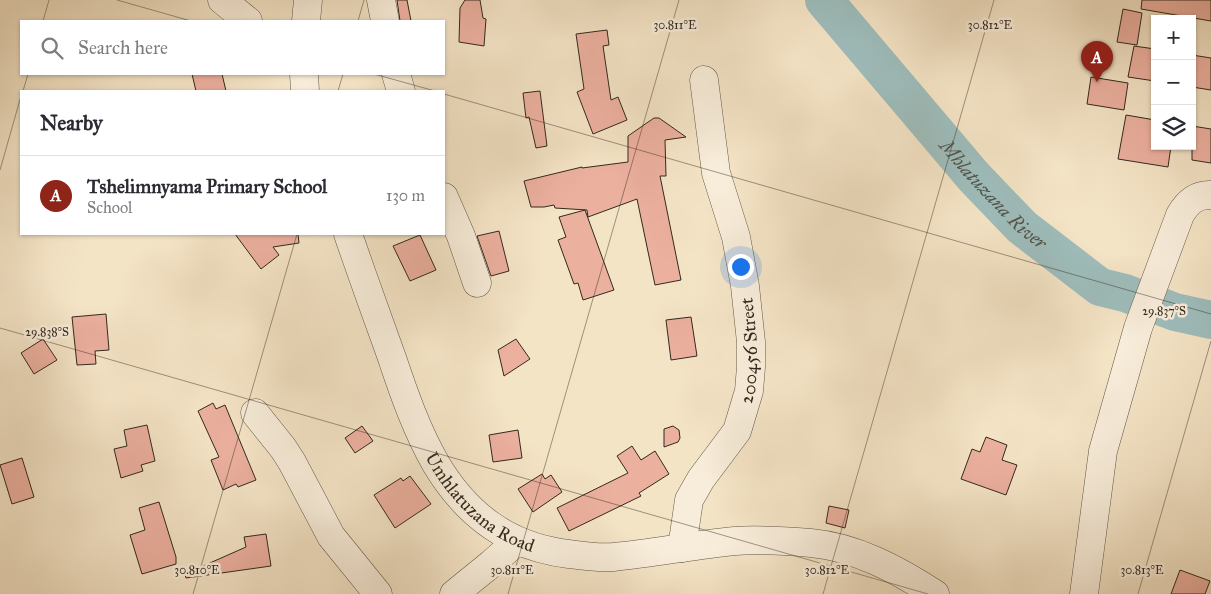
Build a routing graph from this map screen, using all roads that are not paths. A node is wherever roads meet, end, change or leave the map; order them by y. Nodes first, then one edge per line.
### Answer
1 (222, 0) edge
2 (308, 0) edge
3 (381, 0) edge
4 (247, 20) edge
5 (306, 20) edge
6 (385, 20) edge
7 (304, 75) edge
8 (396, 75) edge
9 (704, 80) dead end
10 (305, 90) edge
11 (401, 90) edge
12 (1211, 195) edge
13 (445, 199) edge
14 (348, 235) edge
15 (477, 283) dead end
16 (255, 413) dead end
17 (516, 541) junction
18 (682, 548) junction
19 (378, 594) edge
20 (454, 594) edge
21 (935, 594) edge
22 (1084, 594) edge

1 - 4 street
2 - 5 street
3 - 6 street
7 - 10 street
8 - 11 street
9 - 18 street, 200456 Street
12 - 22 street
13 - 15 street
14 - 17 street, Umhlatuzana Road
16 - 19 street
17 - 18 street, Umhlatuzana Road
17 - 20 street
18 - 21 street, Umhlatuzana Road

